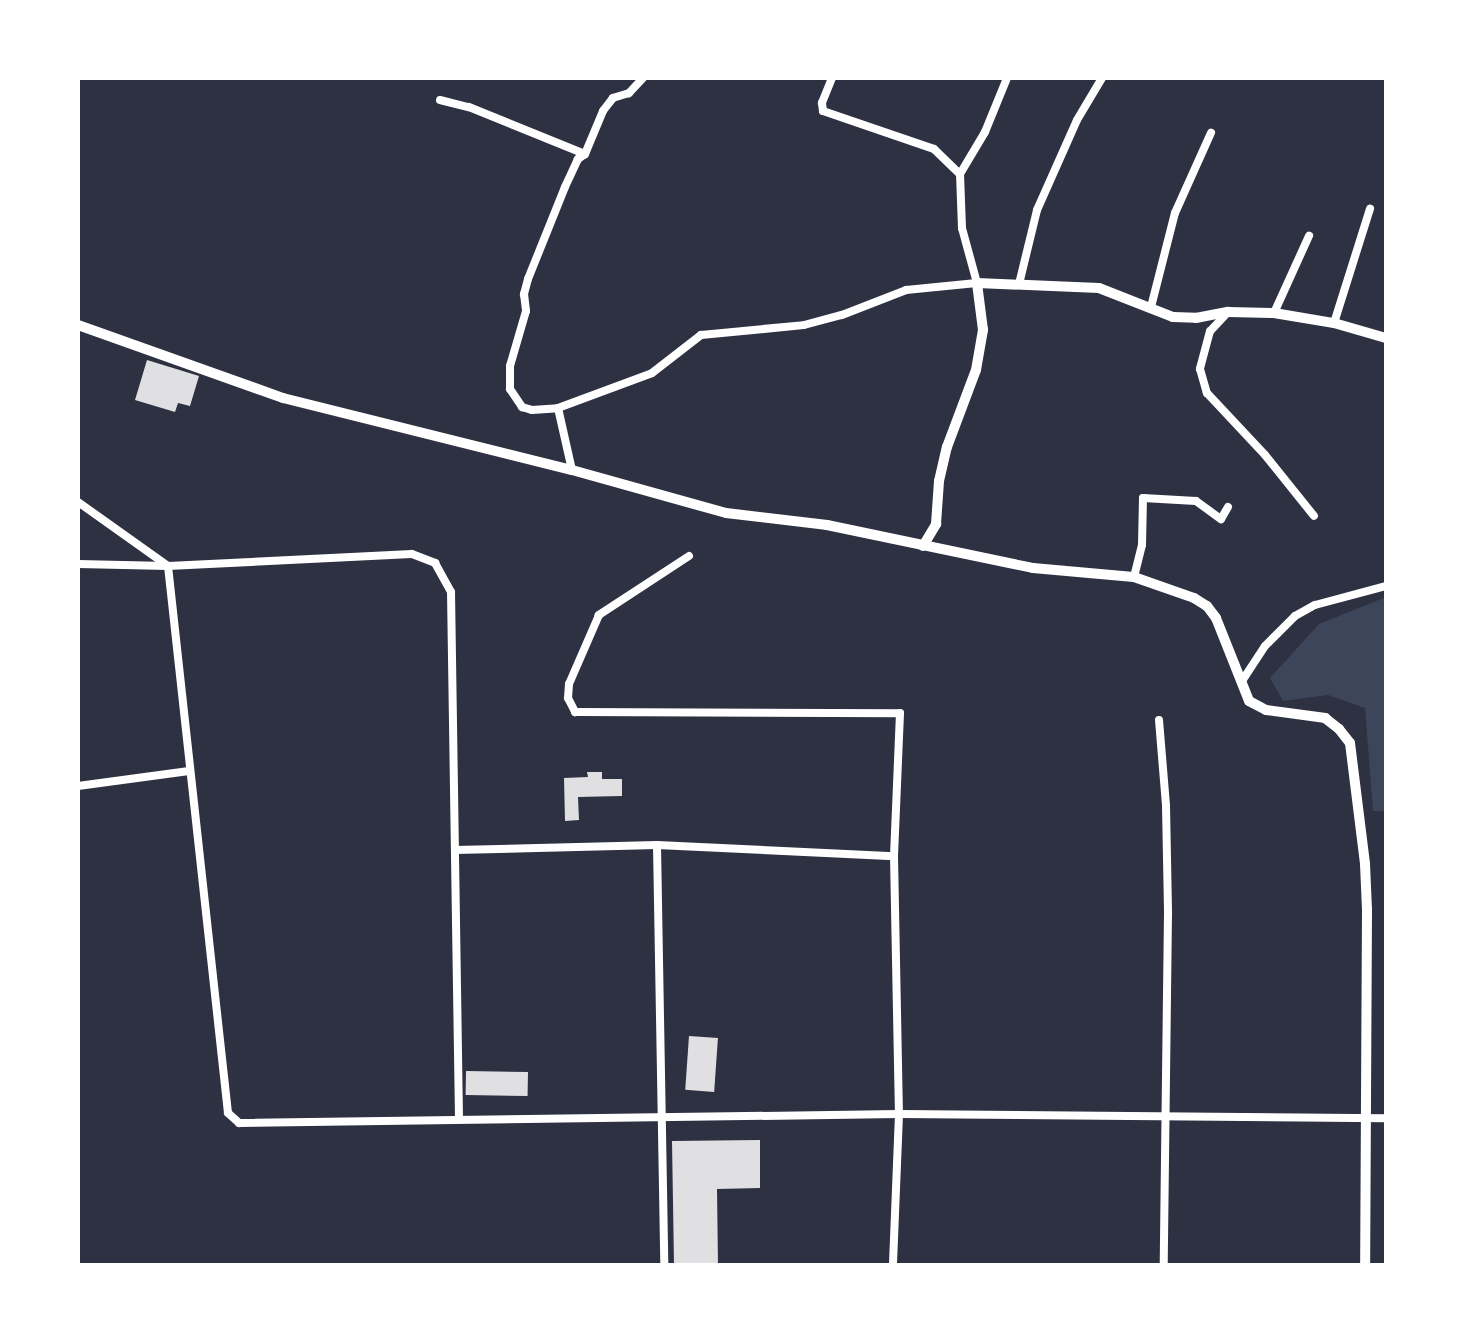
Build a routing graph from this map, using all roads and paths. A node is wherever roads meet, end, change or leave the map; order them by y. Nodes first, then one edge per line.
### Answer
1 (643, 78) edge
2 (832, 78) edge
3 (1007, 78) edge
4 (1102, 78) edge
5 (440, 100) dead end
6 (1211, 133) dead end
7 (585, 154) junction
8 (960, 174) junction
9 (1370, 209) dead end
10 (1309, 236) dead end
11 (977, 283) junction
12 (1019, 284) junction
13 (1151, 307) junction
14 (1228, 312) junction
15 (1274, 313) junction
16 (1334, 323) junction
17 (78, 325) edge
18 (1386, 338) edge
19 (558, 408) junction
20 (572, 470) junction
21 (78, 502) edge
22 (1228, 507) dead end
23 (1314, 516) dead end
24 (923, 546) junction
25 (689, 556) dead end
26 (78, 564) edge
27 (168, 566) junction
28 (1134, 577) junction
29 (1386, 586) edge
30 (1242, 681) junction
31 (1159, 720) dead end
32 (189, 771) junction
33 (78, 786) edge
34 (657, 845) junction
35 (455, 850) junction
36 (894, 856) junction
37 (899, 1114) junction
38 (1163, 1115) junction
39 (1367, 1118) junction
40 (1386, 1118) edge
41 (459, 1119) junction
42 (662, 1119) junction
43 (664, 1265) edge
44 (893, 1265) edge
45 (1164, 1265) edge
46 (1365, 1265) edge

1 - 7 street
2 - 8 street
3 - 8 street
4 - 12 street
5 - 7 street
6 - 13 street
7 - 19 street
8 - 11 street
9 - 16 street
10 - 15 street
11 - 12 street
11 - 19 street
11 - 24 street
12 - 13 street
13 - 14 street
14 - 15 street
14 - 23 street
15 - 16 street
16 - 18 street
17 - 20 street
19 - 20 street
20 - 24 street
21 - 27 street
22 - 28 street
24 - 28 street
25 - 36 street
26 - 27 street
27 - 32 street
27 - 35 street
28 - 30 street
29 - 30 street
30 - 39 street
31 - 38 street
32 - 33 street
32 - 41 street
34 - 35 street
34 - 36 street
34 - 42 street
35 - 41 street
36 - 37 street
37 - 38 street
37 - 42 street
37 - 44 street
38 - 39 street
38 - 45 street
39 - 40 street
39 - 46 street
41 - 42 street
42 - 43 street

